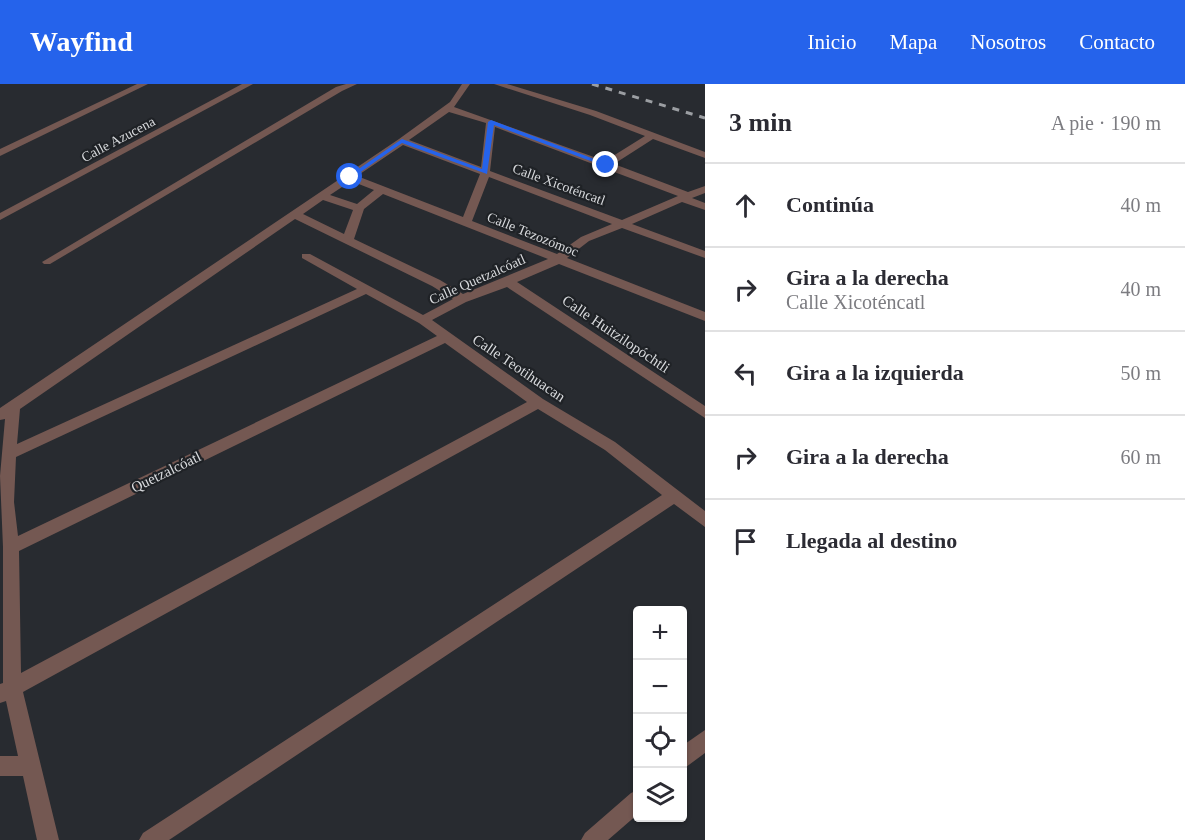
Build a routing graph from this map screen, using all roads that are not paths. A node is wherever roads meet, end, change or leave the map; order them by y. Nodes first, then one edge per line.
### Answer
1 (144, 84) edge
2 (249, 84) edge
3 (353, 84) edge
4 (466, 84) edge
5 (498, 84) edge
6 (529, 84) edge
7 (540, 95) junction
8 (447, 108) junction
9 (491, 122) junction
10 (653, 135) junction
11 (402, 141) junction
12 (0, 153) edge
13 (705, 155) edge
14 (606, 165) junction
15 (485, 173) junction
16 (350, 177) junction
17 (382, 189) junction
18 (705, 189) edge
19 (322, 196) junction
20 (685, 197) junction
21 (705, 207) edge
22 (359, 208) junction
23 (294, 214) junction
24 (0, 217) edge
25 (466, 223) junction
26 (622, 223) junction
27 (348, 240) junction
28 (705, 255) edge
29 (306, 256) dead end
30 (557, 260) junction
31 (47, 262) dead end
32 (508, 282) junction
33 (364, 290) junction
34 (462, 299) junction
35 (705, 317) edge
36 (423, 320) junction
37 (446, 337) junction
38 (538, 403) junction
39 (13, 406) junction
40 (705, 413) edge
41 (0, 415) edge
42 (9, 454) junction
43 (674, 496) junction
44 (705, 520) edge
45 (11, 547) junction
46 (6, 690) edge
47 (705, 740) edge
48 (687, 756) edge
49 (0, 766) edge
50 (31, 766) junction
51 (633, 804) edge
52 (48, 840) edge
53 (150, 840) edge
54 (592, 840) edge

1 - 12 street
2 - 24 street, Calle Azucena
3 - 31 lane
4 - 8 street
5 - 7 street
6 - 7 street
7 - 10 street
8 - 9 street
8 - 11 street
9 - 14 street
9 - 15 street
10 - 13 street
10 - 14 street
11 - 15 street, Calle Xicoténcatl
11 - 16 street
14 - 20 street
15 - 25 street
15 - 26 street, Calle Xicoténcatl
16 - 17 street, Calle Tezozómoc
16 - 19 street
17 - 22 street
17 - 25 street, Calle Tezozómoc
18 - 20 street, Calle Quetzalcóatl
19 - 22 street
19 - 23 street
20 - 21 street
20 - 26 street, Calle Quetzalcóatl
22 - 27 street
23 - 27 street
23 - 39 street
25 - 30 street, Calle Tezozómoc
26 - 28 street, Calle Xicoténcatl
26 - 30 street, Calle Quetzalcóatl
27 - 34 street
29 - 33 street, Calle Teotihuacan
30 - 32 street, Calle Quetzalcóatl
30 - 35 street, Calle Tezozómoc
32 - 34 street, Calle Quetzalcóatl
32 - 40 street, Calle Huitzilopóchtli
33 - 36 street, Calle Teotihuacan
33 - 42 street
34 - 36 street, Calle Quetzalcóatl
36 - 37 street, Calle Teotihuacan
37 - 38 street, Calle Teotihuacan
37 - 45 street, Quetzalcóatl
38 - 43 street, Calle Teotihuacan
38 - 46 street
39 - 41 street
39 - 42 street
42 - 45 street
43 - 44 street, Calle Teotihuacan
43 - 53 street
45 - 46 street
46 - 50 street
47 - 48 street
49 - 50 street
50 - 52 street
51 - 54 street

